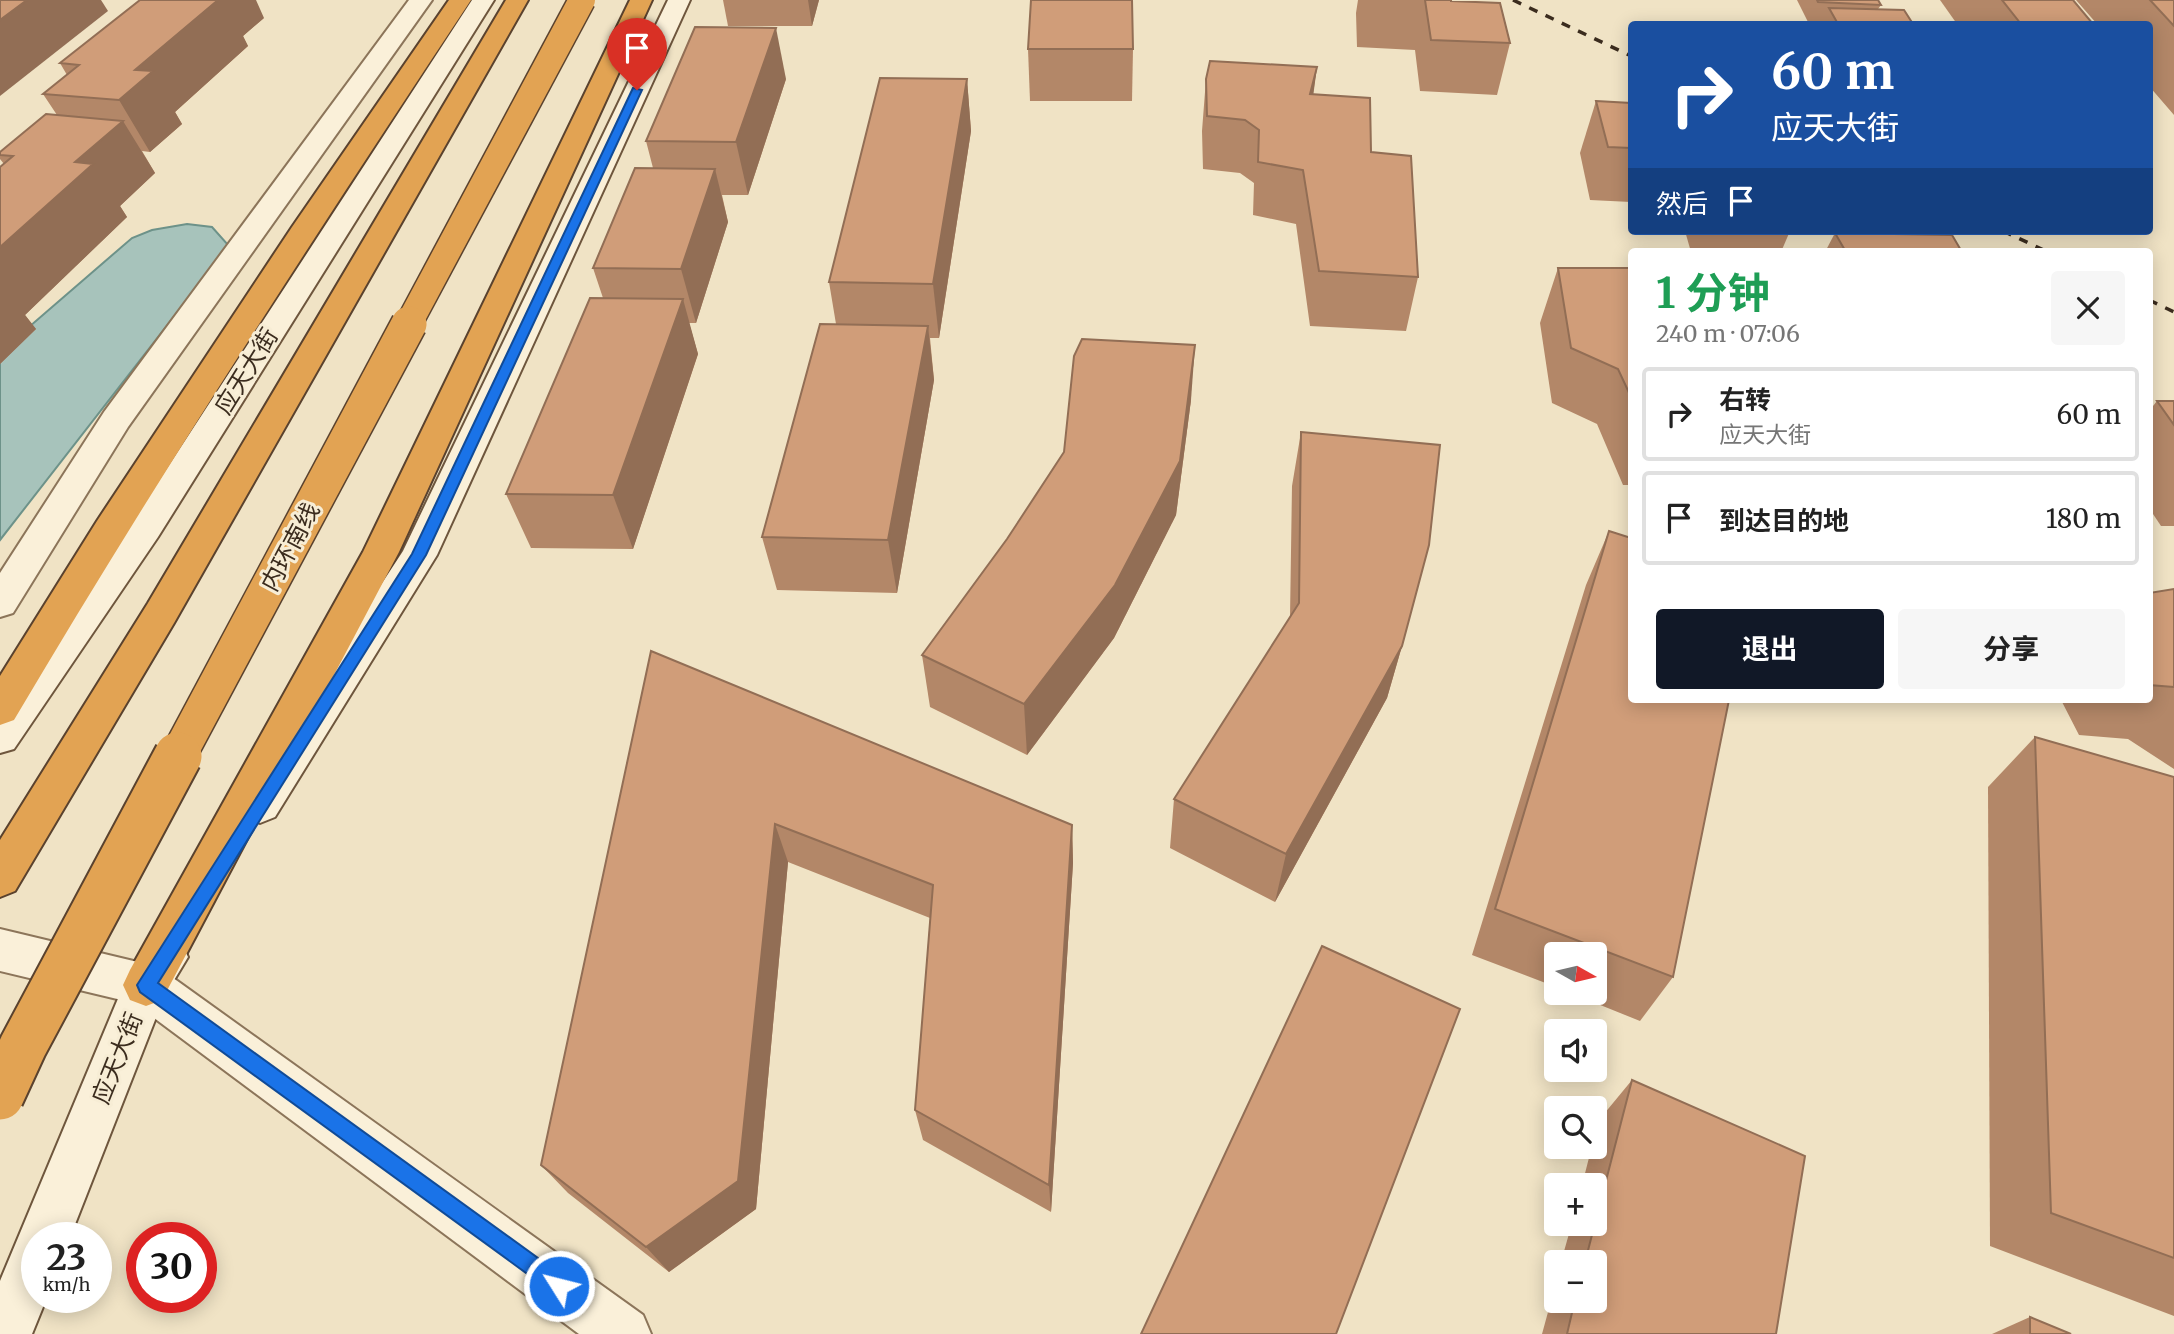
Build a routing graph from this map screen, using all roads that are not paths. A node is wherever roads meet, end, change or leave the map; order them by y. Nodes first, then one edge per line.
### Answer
1 (422, 0) edge
2 (460, 0) edge
3 (483, 0) edge
4 (517, 0) edge
5 (582, 0) edge
6 (641, 0) edge
7 (679, 0) edge
8 (0, 603) edge
9 (0, 709) edge
10 (0, 737) edge
11 (0, 878) edge
12 (0, 950) edge
13 (146, 985) junction
14 (0, 1096) edge
15 (50, 1222) edge
16 (21, 1295) edge
17 (5, 1334) edge
18 (624, 1334) edge

1 - 8 main road
2 - 9 highway
3 - 10 main road, 应天大街
4 - 11 highway
5 - 14 highway, 内环南线, bridge
6 - 13 highway
7 - 13 main road, 应天大街
12 - 13 main road
13 - 15 main road, 应天大街
13 - 18 main road
16 - 17 main road

